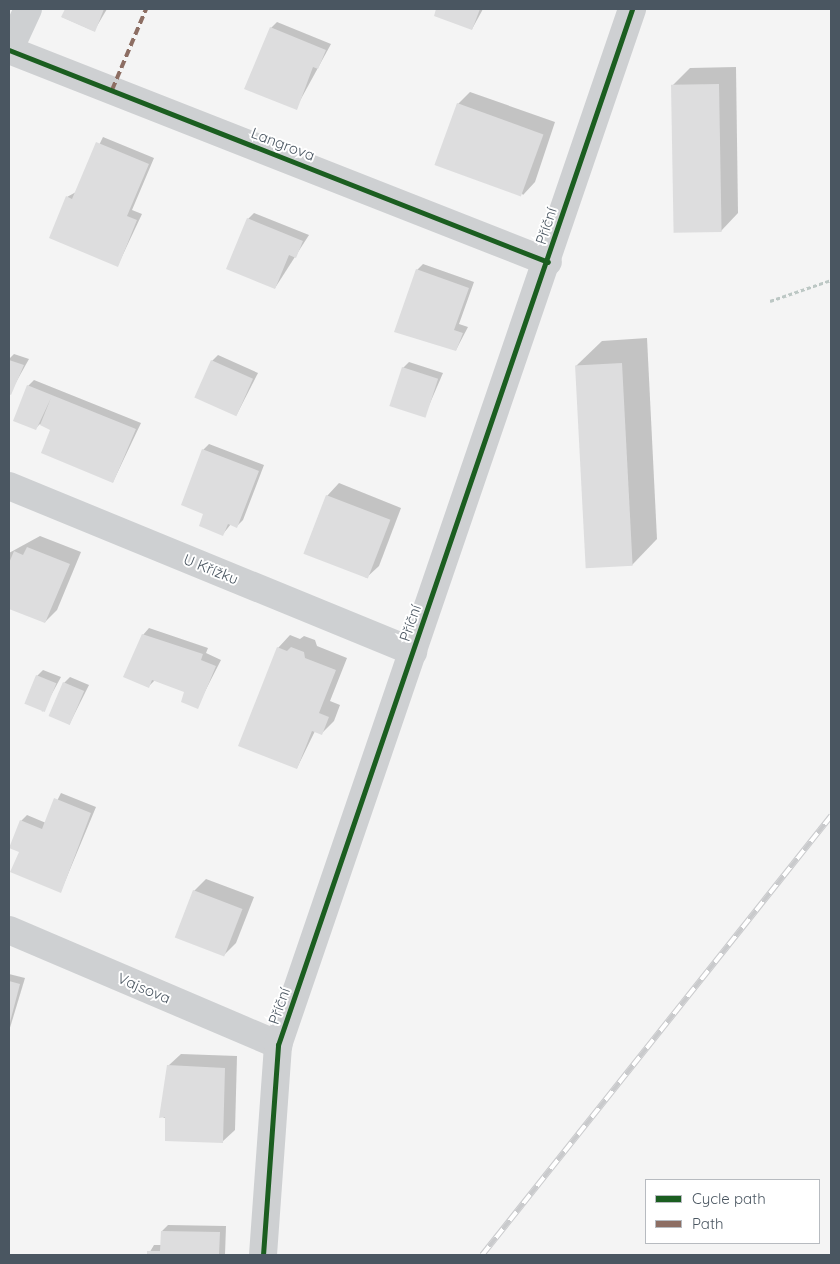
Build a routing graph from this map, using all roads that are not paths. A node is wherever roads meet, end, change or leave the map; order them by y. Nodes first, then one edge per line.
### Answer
1 (28, 9) edge
2 (632, 9) edge
3 (9, 50) edge
4 (548, 262) junction
5 (9, 486) edge
6 (413, 652) junction
7 (9, 930) edge
8 (278, 1045) junction
9 (263, 1255) edge

1 - 3 street
2 - 4 street, Příční
3 - 4 street, Langrova
4 - 6 street, Příční
5 - 6 street, U Křížku
6 - 8 street, Příční
7 - 8 street, Vajsova
8 - 9 street, Příční

